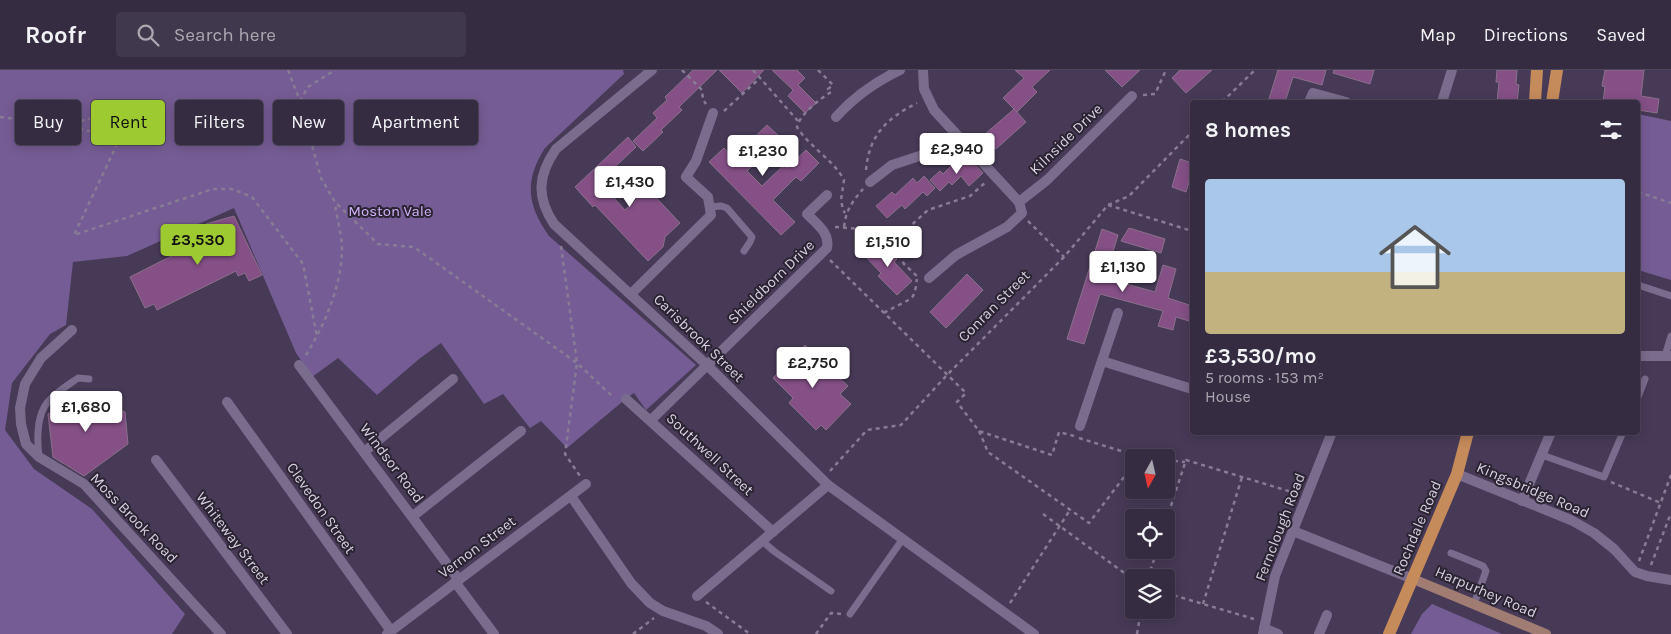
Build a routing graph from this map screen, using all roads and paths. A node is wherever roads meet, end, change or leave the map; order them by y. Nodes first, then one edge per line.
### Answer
1 (288, 70) edge
2 (334, 70) edge
3 (652, 70) edge
4 (682, 70) edge
5 (753, 70) edge
6 (818, 70) edge
7 (900, 70) edge
8 (1166, 70) edge
9 (1255, 70) edge
10 (1452, 70) edge
11 (1537, 70) edge
12 (1557, 70) edge
13 (925, 72) edge
14 (760, 78) junction
15 (1132, 96) joint
16 (928, 98) junction
17 (300, 100) edge
18 (301, 100) edge
19 (1224, 100) edge
20 (1310, 100) edge
21 (1339, 100) edge
22 (1443, 100) edge
23 (1535, 100) edge
24 (1552, 100) edge
25 (713, 113) junction
26 (0, 117) edge
27 (836, 117) dead end
28 (15, 119) edge
29 (798, 121) junction
30 (81, 129) edge
31 (1190, 134) edge
32 (960, 138) junction
33 (312, 145) edge
34 (994, 175) junction
35 (869, 183) junction
36 (1640, 193) edge
37 (827, 195) dead end
38 (335, 202) junction
39 (1019, 202) junction
40 (1671, 203) edge
41 (1108, 205) junction
42 (710, 207) junction
43 (846, 213) junction
44 (1020, 215) junction
45 (844, 227) junction
46 (821, 229) junction
47 (878, 230) junction
48 (1190, 230) edge
49 (565, 236) junction
50 (744, 251) dead end
51 (823, 252) junction
52 (1064, 257) junction
53 (917, 277) junction
54 (929, 278) joint
55 (1640, 286) edge
56 (631, 294) junction
57 (1671, 296) edge
58 (884, 313) junction
59 (1118, 313) dead end
60 (72, 330) dead end
61 (1671, 336) edge
62 (317, 337) junction
63 (1640, 356) edge
64 (1668, 356) edge
65 (1102, 361) junction
66 (576, 363) junction
67 (299, 365) joint
68 (707, 365) junction
69 (947, 375) junction
70 (89, 379) dead end
71 (453, 379) dead end
72 (1645, 379) dead end
73 (1190, 388) edge
74 (1640, 392) edge
75 (626, 399) joint
76 (227, 402) dead end
77 (651, 420) junction
78 (1080, 426) dead end
79 (521, 431) dead end
80 (979, 431) junction
81 (1331, 435) edge
82 (1467, 435) edge
83 (1550, 435) edge
84 (1622, 435) edge
85 (364, 452) junction
86 (1125, 453) edge
87 (1542, 455) junction
88 (39, 457) junction
89 (156, 460) dead end
90 (1175, 461) edge
91 (1185, 462) junction
92 (1457, 474) junction
93 (1671, 475) edge
94 (1125, 476) edge
95 (1242, 477) junction
96 (1604, 477) junction
97 (586, 484) joint
98 (832, 489) junction
99 (571, 496) junction
100 (1307, 497) junction
101 (1522, 501) junction
102 (1661, 503) junction
103 (1170, 509) edge
104 (1070, 510) junction
105 (1671, 513) edge
106 (1043, 514) dead end
107 (412, 516) junction
108 (1060, 526) junction
109 (1294, 531) junction
110 (773, 532) junction
111 (902, 540) junction
112 (762, 541) junction
113 (1451, 553) dead end
114 (1635, 572) junction
115 (1125, 573) edge
116 (1647, 576) junction
117 (1413, 579) junction
118 (1671, 580) edge
119 (457, 581) junction
120 (831, 591) dead end
121 (697, 596) joint
122 (1175, 596) edge
123 (1203, 604) junction
124 (1474, 604) junction
125 (1004, 613) junction
126 (850, 614) joint
127 (1326, 615) dead end
128 (1140, 619) edge
129 (1264, 628) edge
130 (1022, 631) edge
131 (389, 633) edge
132 (221, 634) edge
133 (286, 634) edge
134 (494, 634) edge
135 (718, 634) edge
136 (750, 634) edge
137 (816, 634) edge
138 (1034, 634) edge
139 (1137, 634) edge
140 (1278, 634) edge
141 (1319, 634) edge
142 (1389, 634) edge
143 (1546, 634) edge

1 - 17 path
2 - 18 path
3 - 49 street, Carisbrook Street
4 - 25 path
5 - 14 path
6 - 29 path
7 - 27 street
8 - 15 path
9 - 19 path
10 - 22 street
11 - 23 main road
12 - 24 main road
13 - 16 street
14 - 25 path
14 - 29 path
15 - 39 street, Kilnside Drive
16 - 32 street
16 - 35 path
20 - 21 street
25 - 42 street
26 - 28 path
29 - 43 path
30 - 62 path
31 - 41 path, Conran Street
32 - 34 street
32 - 35 street
33 - 38 path
34 - 39 street
34 - 47 path
35 - 43 path
36 - 40 path
37 - 46 street, Shieldborn Drive
38 - 62 path
38 - 66 path
39 - 44 street
41 - 48 path
41 - 52 path, Conran Street
42 - 50 lane
42 - 56 street
43 - 45 path
44 - 52 path
44 - 54 street
45 - 46 path
45 - 47 path
46 - 51 street, Shieldborn Drive
47 - 53 path
49 - 56 street, Carisbrook Street
49 - 66 path
51 - 58 path
51 - 68 street, Shieldborn Drive
52 - 69 path, Conran Street
53 - 54 path
53 - 58 path
55 - 57 lane
56 - 68 street, Carisbrook Street
58 - 69 path
59 - 65 street
60 - 88 street, Moss Brook Road
61 - 64 lane
62 - 67 path
63 - 64 street
65 - 73 street
65 - 78 street
66 - 75 path
66 - 97 path
67 - 85 street, Windsor Road
68 - 77 street, Shieldborn Drive
68 - 98 street, Carisbrook Street
69 - 80 path
69 - 98 path, Conran Street
70 - 88 lane
71 - 85 street
72 - 74 lane
75 - 77 street, Southwell Street
76 - 131 street, Clevedon Street
77 - 110 street, Southwell Street
79 - 107 street
80 - 86 path
80 - 104 path
81 - 100 street, Fernclough Road
82 - 92 main road, Rochdale Road
83 - 87 street
84 - 96 lane
85 - 107 street, Windsor Road
87 - 96 lane
87 - 101 street
88 - 132 street, Moss Brook Road
89 - 133 street, Whiteway Street
90 - 91 path
91 - 95 path
91 - 103 path
92 - 101 street, Kingsbridge Road
92 - 117 main road, Rochdale Road
93 - 102 path
94 - 104 path
95 - 100 path
95 - 123 path
96 - 102 path
97 - 99 street, Vernon Street
98 - 110 street
98 - 111 street, Carisbrook Street
99 - 119 street, Vernon Street
99 - 135 street
100 - 109 street, Fernclough Road
101 - 114 street, Kingsbridge Road
102 - 114 path
104 - 108 path
105 - 116 path
106 - 108 path
107 - 119 street, Windsor Road
108 - 115 path
108 - 125 path
109 - 117 street
109 - 129 street, Fernclough Road
110 - 112 street
111 - 125 street, Carisbrook Street
111 - 126 lane
112 - 120 lane
112 - 121 street
113 - 124 lane
114 - 116 street, Kingsbridge Road
116 - 118 street, Kingsbridge Road
117 - 124 street, Harpurhey Road
117 - 142 main road, Rochdale Road
119 - 131 street, Vernon Street
119 - 134 street, Windsor Road
121 - 136 path
122 - 123 path
123 - 129 path
124 - 143 street, Harpurhey Road
125 - 130 street, Carisbrook Street
126 - 137 path
127 - 141 street
128 - 139 path
129 - 140 street
130 - 138 street, Carisbrook Street

